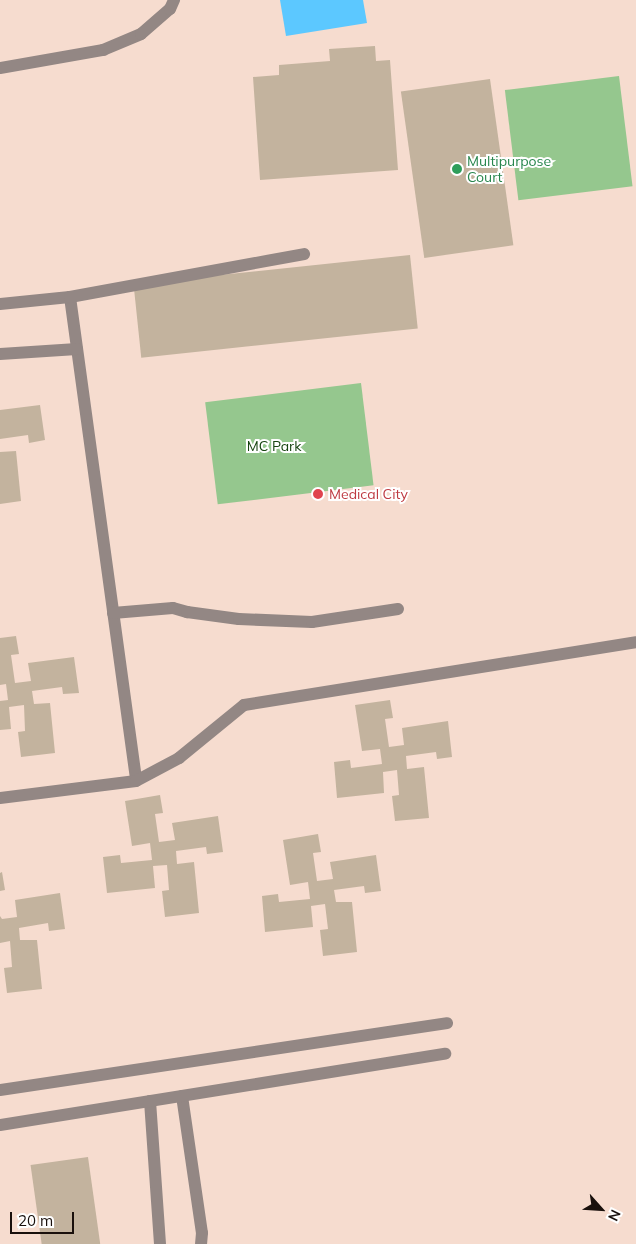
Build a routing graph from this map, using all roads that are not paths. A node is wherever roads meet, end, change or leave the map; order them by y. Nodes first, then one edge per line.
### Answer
1 (174, 0) edge
2 (0, 68) edge
3 (304, 254) dead end
4 (70, 297) junction
5 (0, 304) edge
6 (77, 349) junction
7 (0, 354) edge
8 (398, 609) dead end
9 (113, 613) junction
10 (636, 642) edge
11 (136, 781) junction
12 (0, 798) edge
13 (447, 1023) dead end
14 (445, 1054) dead end
15 (0, 1090) edge
16 (182, 1096) junction
17 (150, 1101) junction
18 (0, 1124) edge
19 (160, 1244) edge
20 (201, 1244) edge

1 - 2 street
3 - 4 street
4 - 5 street
4 - 6 street
6 - 7 street
6 - 9 street
8 - 9 street
9 - 11 street
10 - 11 street
11 - 12 street
13 - 15 street
14 - 16 street
16 - 17 street
16 - 20 street
17 - 18 street
17 - 19 street

